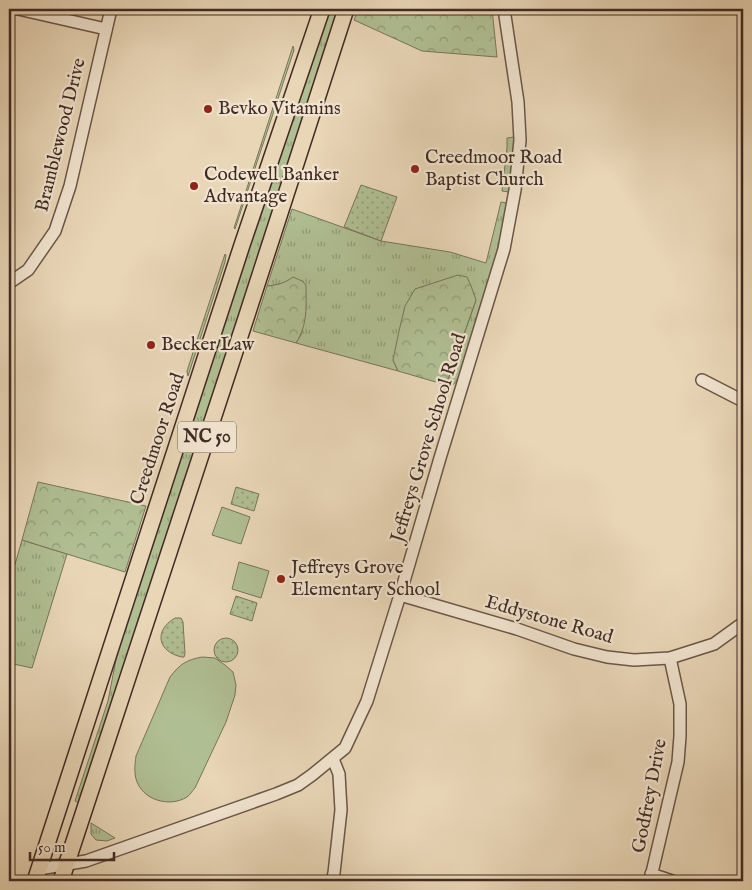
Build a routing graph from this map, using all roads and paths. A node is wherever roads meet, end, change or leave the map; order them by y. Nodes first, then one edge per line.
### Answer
1 (18, 9) edge
2 (111, 9) edge
3 (322, 9) edge
4 (346, 9) edge
5 (504, 9) edge
6 (106, 30) junction
7 (9, 283) edge
8 (702, 380) dead end
9 (743, 401) edge
10 (400, 595) junction
11 (743, 624) edge
12 (670, 658) junction
13 (333, 759) junction
14 (66, 865) junction
15 (37, 875) edge
16 (651, 878) edge
17 (61, 881) edge
18 (332, 881) edge
19 (672, 881) edge

1 - 6 street
2 - 6 street, Bramblewood Drive
3 - 15 main road, Creedmoor Road / NC 50
4 - 14 main road, NC 50
5 - 10 street, Jeffreys Grove School Road
6 - 7 street, Bramblewood Drive
8 - 9 street
10 - 12 street, Eddystone Road
10 - 13 street, Jeffreys Grove School Road
11 - 12 street, Eddystone Road
12 - 16 street, Godfrey Drive
13 - 14 street, Jeffreys Grove School Road
13 - 18 street
14 - 15 street, Jeffreys Grove School Road
14 - 17 main road, NC 50
16 - 19 street

